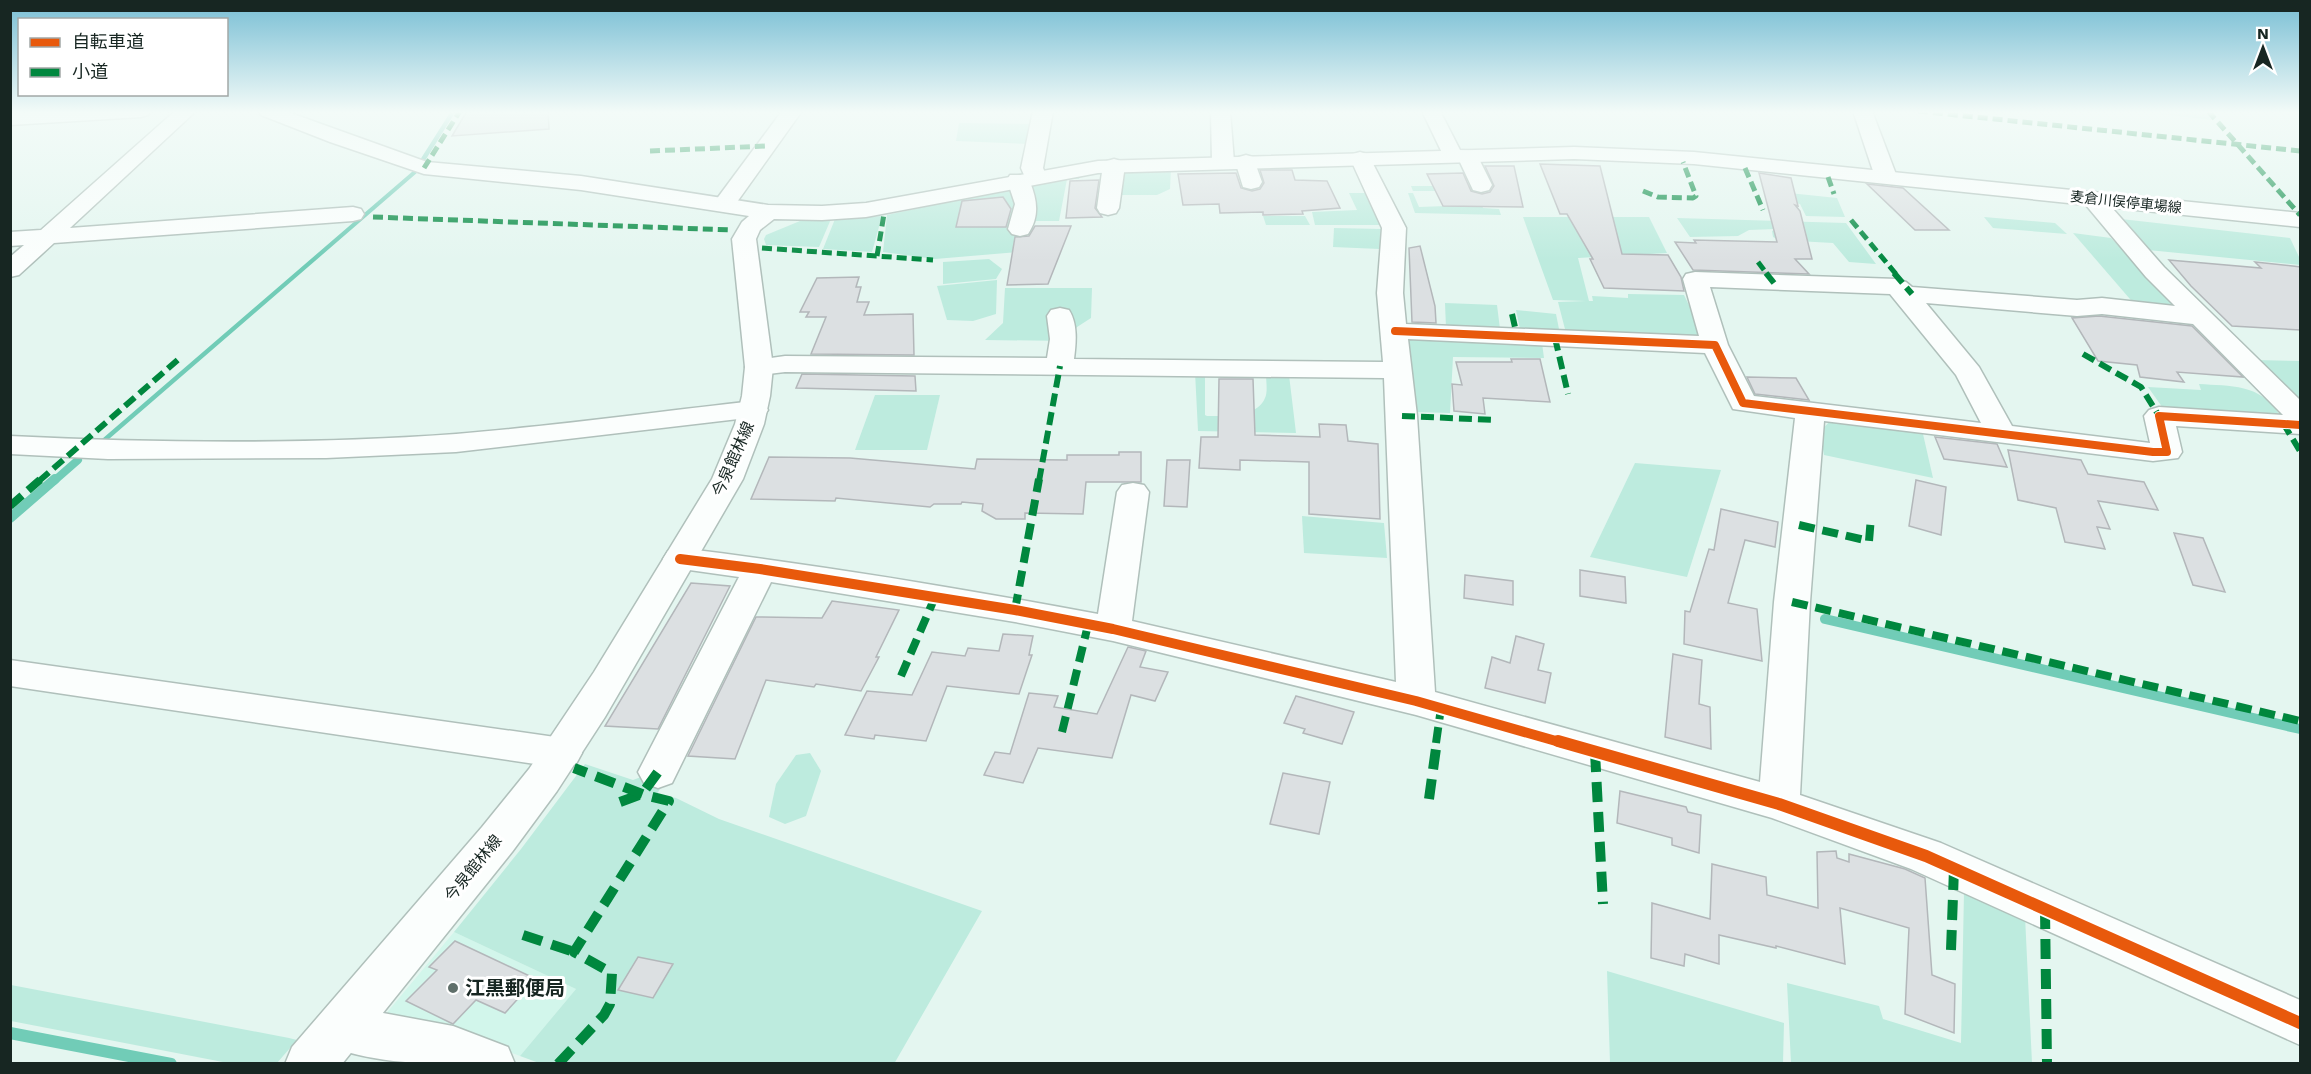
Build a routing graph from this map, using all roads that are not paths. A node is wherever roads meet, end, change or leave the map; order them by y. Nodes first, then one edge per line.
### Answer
1 (131, 161) edge
2 (404, 161) edge
3 (755, 161) edge
4 (1033, 161) edge
5 (1242, 161) edge
6 (1245, 161) edge
7 (1362, 161) edge
8 (1464, 161) edge
9 (1716, 161) edge
10 (1880, 161) edge
11 (1223, 162) joint
12 (1114, 165) junction
13 (1886, 177) junction
14 (1027, 178) junction
15 (1251, 182) dead end
16 (1482, 185) dead end
17 (2091, 198) junction
18 (724, 204) junction
19 (1108, 208) dead end
20 (768, 212) junction
21 (353, 214) dead end
22 (2301, 220) edge
23 (1020, 229) dead end
24 (48, 236) junction
25 (10, 239) edge
26 (10, 270) edge
27 (1905, 294) junction
28 (1060, 316) dead end
29 (2200, 317) junction
30 (1395, 331) junction
31 (1716, 345) junction
32 (1060, 366) junction
33 (759, 367) junction
34 (1399, 370) junction
35 (754, 410) junction
36 (1810, 412) junction
37 (2301, 416) edge
38 (2301, 424) edge
39 (2001, 433) junction
40 (10, 445) edge
41 (1133, 492) dead end
42 (680, 559) junction
43 (760, 569) junction
44 (1113, 629) junction
45 (10, 673) edge
46 (1416, 701) junction
47 (562, 753) junction
48 (658, 772) dead end
49 (1779, 804) junction
50 (2301, 1023) edge
51 (340, 1028) junction
52 (310, 1064) edge
53 (490, 1064) edge

1 - 24 street
2 - 18 street
3 - 18 street
4 - 14 street
5 - 11 street, 麦倉川俣停車場線
6 - 15 street
7 - 30 street
8 - 16 street
9 - 13 street, 麦倉川俣停車場線
10 - 13 street
11 - 12 street, 麦倉川俣停車場線
12 - 14 street, 麦倉川俣停車場線
12 - 19 street
13 - 17 street, 麦倉川俣停車場線
14 - 20 street, 麦倉川俣停車場線
14 - 23 street
17 - 22 street, 麦倉川俣停車場線
17 - 29 street
18 - 20 street
20 - 33 street, 今泉館林線
21 - 24 street
24 - 25 street
24 - 26 street
27 - 29 street
27 - 31 street
27 - 39 street
28 - 32 street
29 - 37 street
30 - 31 street
30 - 34 street
31 - 36 street
32 - 33 street
32 - 34 street
33 - 35 street, 今泉館林線
34 - 46 street
35 - 40 street
35 - 42 street, 今泉館林線
36 - 39 street
36 - 49 street
38 - 39 street
41 - 44 street
42 - 43 street
42 - 47 street, 今泉館林線
43 - 44 street
43 - 48 street
44 - 46 street
45 - 47 street
46 - 49 street
47 - 51 street, 今泉館林線
49 - 50 street
51 - 52 street, 今泉館林線
51 - 53 street

